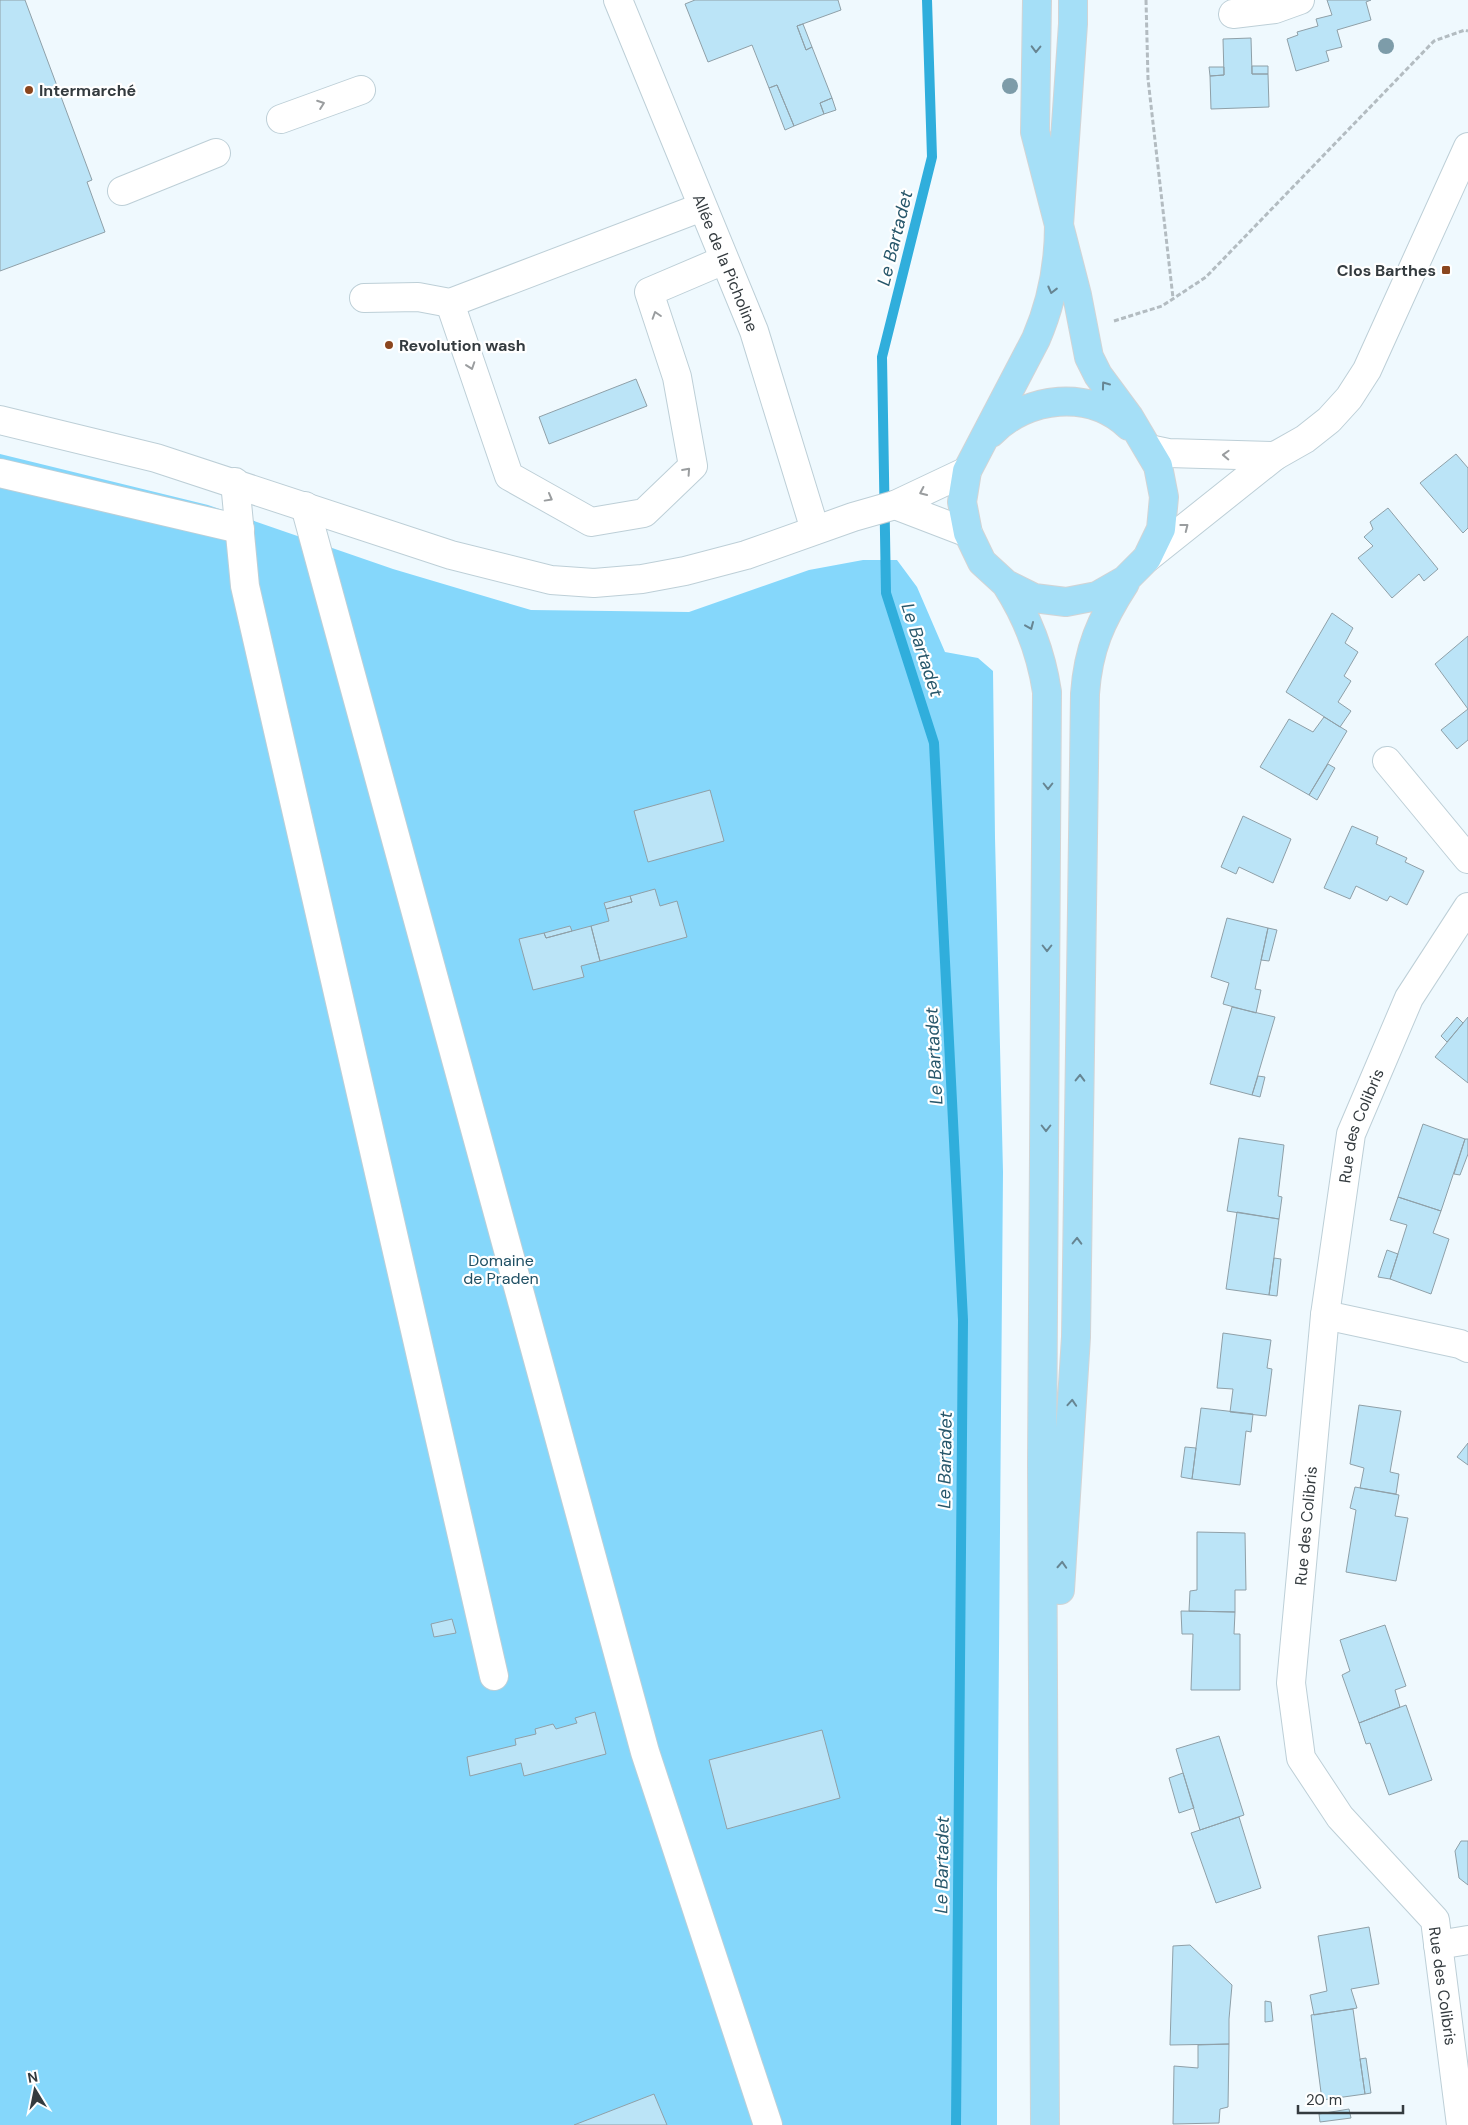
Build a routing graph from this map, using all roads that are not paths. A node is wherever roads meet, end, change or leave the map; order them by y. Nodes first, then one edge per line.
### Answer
1 (618, 0) edge
2 (1037, 0) edge
3 (1073, 0) edge
4 (1300, 0) edge
5 (1233, 14) dead end
6 (361, 90) dead end
7 (281, 119) dead end
8 (1468, 147) edge
9 (216, 153) dead end
10 (122, 190) dead end
11 (702, 207) junction
12 (1059, 224) junction
13 (724, 260) junction
14 (364, 298) dead end
15 (450, 303) junction
16 (0, 420) edge
17 (981, 443) junction
18 (1146, 444) junction
19 (1275, 456) junction
20 (967, 471) junction
21 (0, 473) edge
22 (235, 482) junction
23 (895, 505) junction
24 (305, 506) junction
25 (240, 529) junction
26 (815, 530) junction
27 (968, 533) junction
28 (1139, 566) junction
29 (1006, 584) junction
30 (1387, 762) dead end
31 (1468, 859) edge
32 (1468, 907) edge
33 (1325, 1315) junction
34 (1468, 1348) edge
35 (494, 1676) dead end
36 (1045, 1841) junction
37 (1468, 1940) edge
38 (1438, 1945) junction
39 (768, 2125) edge
40 (1045, 2125) edge
41 (1461, 2125) edge

1 - 11 street, Allée de la Picholine
2 -> 12 main road
3 - 12 main road
4 - 5 street
7 -> 6 street
8 - 19 street
9 - 10 street
11 - 13 street, Allée de la Picholine
11 - 15 street
12 -> 17 main road
18 -> 12 main road
15 -> 13 street
13 - 26 street, Allée de la Picholine
14 - 15 street
16 - 22 street
17 - 18 main road
17 - 20 main road
19 -> 18 street
18 - 28 main road
28 -> 19 street
20 -> 23 street
20 - 27 main road
21 - 25 street
22 - 24 street
22 - 25 street
23 - 26 street
23 - 27 street
24 - 26 street
24 - 39 street
25 - 35 street
27 - 29 main road
28 - 29 main road
36 -> 28 main road
29 -> 36 main road
30 - 31 street
32 - 33 street, Rue des Colibris
33 - 34 street
33 - 38 street, Rue des Colibris
36 - 40 main road
37 - 38 street
38 - 41 street, Rue des Colibris

